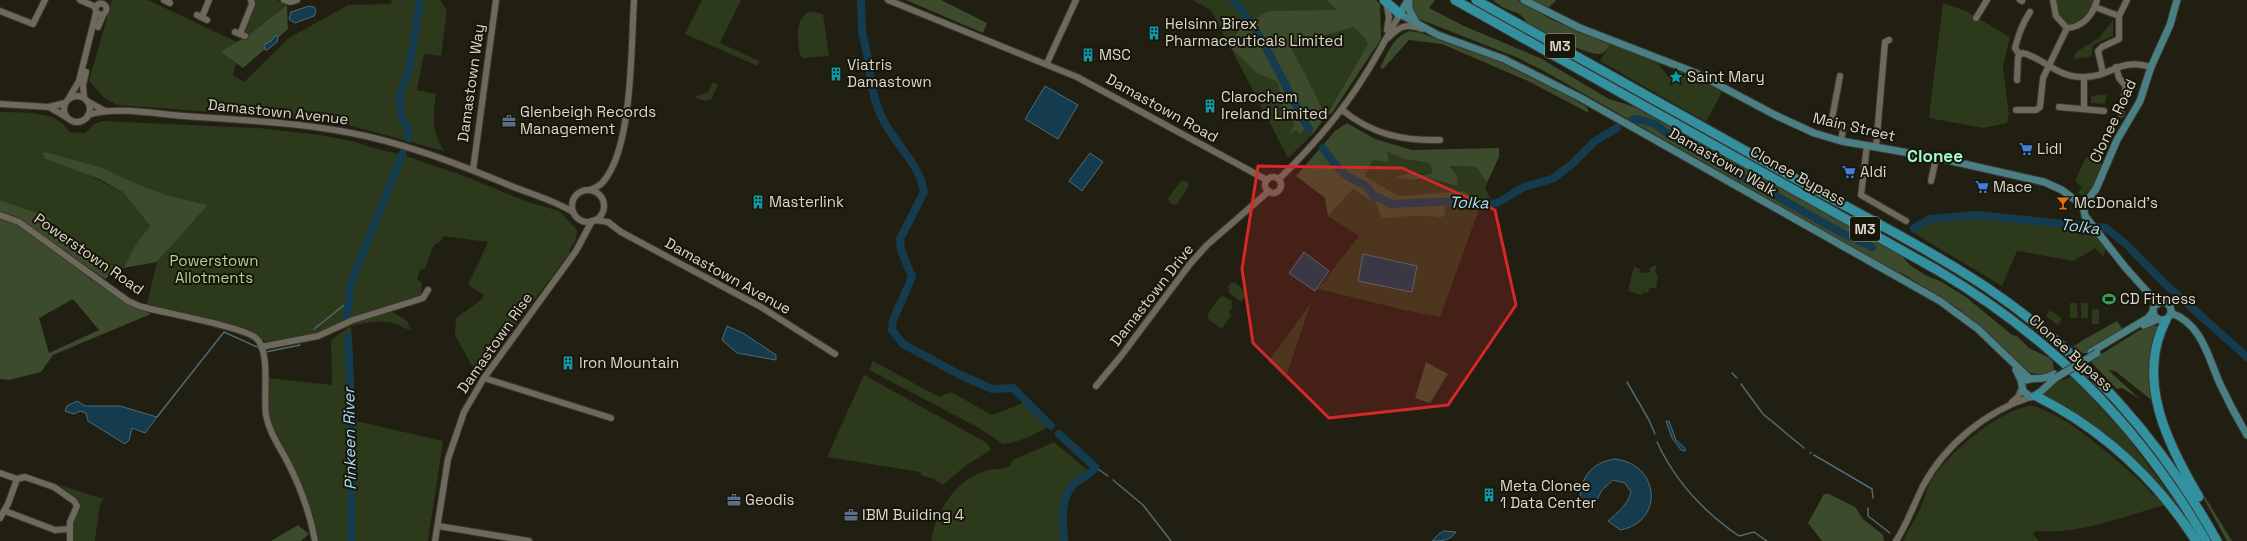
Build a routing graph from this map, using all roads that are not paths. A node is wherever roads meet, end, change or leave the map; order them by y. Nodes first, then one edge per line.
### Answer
1 (46, 0) edge
2 (80, 0) edge
3 (209, 0) edge
4 (251, 0) edge
5 (284, 0) edge
6 (297, 0) edge
7 (496, 0) edge
8 (634, 0) edge
9 (888, 0) edge
10 (1076, 0) edge
11 (1408, 0) edge
12 (1455, 0) edge
13 (1476, 0) edge
14 (1524, 0) edge
15 (1987, 0) edge
16 (2053, 0) edge
17 (2096, 0) edge
18 (2127, 0) edge
19 (2177, 0) edge
20 (1387, 3) edge
21 (101, 5) edge
22 (2095, 7) junction
23 (0, 11) edge
24 (2030, 12) dead end
25 (1400, 14) junction
26 (103, 15) junction
27 (2119, 16) junction
28 (202, 17) dead end
29 (1976, 18) dead end
30 (1417, 23) junction
31 (2067, 28) junction
32 (240, 34) dead end
33 (1438, 34) junction
34 (1889, 40) dead end
35 (1383, 43) junction
36 (2019, 54) junction
37 (1047, 63) junction
38 (2048, 67) junction
39 (2151, 67) junction
40 (2116, 68) junction
41 (2103, 73) junction
42 (1840, 76) dead end
43 (2084, 78) junction
44 (2017, 80) dead end
45 (86, 99) junction
46 (67, 100) junction
47 (0, 104) edge
48 (49, 107) junction
49 (2059, 107) dead end
50 (2084, 108) junction
51 (2016, 109) dead end
52 (1342, 110) junction
53 (105, 111) junction
54 (2104, 111) dead end
55 (2121, 114) dead end
56 (88, 115) junction
57 (67, 118) junction
58 (1440, 140) dead end
59 (1841, 141) junction
60 (1867, 146) junction
61 (1876, 147) junction
62 (1936, 158) junction
63 (473, 170) junction
64 (1279, 179) junction
65 (1267, 180) junction
66 (1931, 181) dead end
67 (602, 183) junction
68 (590, 190) junction
69 (1269, 191) junction
70 (601, 198) junction
71 (573, 200) junction
72 (557, 202) junction
73 (2083, 206) junction
74 (603, 210) junction
75 (573, 212) junction
76 (0, 215) edge
77 (581, 220) junction
78 (594, 220) junction
79 (1906, 221) dead end
80 (608, 222) junction
81 (585, 232) junction
82 (428, 290) dead end
83 (2158, 304) junction
84 (2153, 312) junction
85 (2165, 317) junction
86 (261, 347) junction
87 (2094, 353) junction
88 (835, 354) dead end
89 (2014, 365) junction
90 (2056, 376) junction
91 (484, 378) junction
92 (2032, 378) junction
93 (1096, 386) dead end
94 (2022, 387) junction
95 (2036, 395) junction
96 (2006, 407) junction
97 (611, 418) dead end
98 (2247, 435) edge
99 (0, 473) edge
100 (17, 479) junction
101 (4, 511) junction
102 (0, 518) edge
103 (438, 526) junction
104 (70, 529) junction
105 (70, 541) edge
106 (315, 541) edge
107 (435, 541) edge
108 (529, 541) edge
109 (1896, 541) edge
110 (2196, 541) edge
111 (2206, 541) edge
112 (2218, 541) edge
113 (2223, 541) edge

1 - 23 street
2 - 21 street
3 - 28 street
4 - 32 street
5 - 6 street
7 - 63 street, Damastown Way
8 - 67 street
9 - 37 street, Damastown Road
10 - 37 street
11 - 20 main road
11 - 25 main road
11 - 30 main road
12 - 111 highway, Clonee Bypass / M3
13 - 112 highway, Clonee Bypass / M3
14 - 59 main road, Main Street
15 - 29 street
16 - 31 street
17 - 22 street
18 - 27 street
19 - 39 main road, Clonee Road
20 - 25 highway
20 - 35 street
21 - 26 street
21 - 26 street
21 - 46 street
22 - 27 street
22 - 31 street
24 - 36 street
25 - 30 main road, Damastown Walk
25 - 35 street
26 - 45 street
27 - 41 street
30 - 33 main road, Damastown Walk
31 - 38 street
33 - 35 street
33 - 89 main road, Damastown Walk
34 - 61 street
35 - 52 street
36 - 38 street
36 - 44 street
37 - 65 street, Damastown Road
38 - 43 street
38 - 51 street
39 - 40 street
39 - 73 main road, Clonee Road
40 - 41 street
40 - 55 street
41 - 43 street
42 - 59 street
43 - 50 street
45 - 46 street
45 - 53 street, Damastown Avenue
45 - 56 street
46 - 48 street
46 - 57 street
47 - 48 street
48 - 57 street
49 - 50 street
50 - 54 street
52 - 58 street
52 - 64 street
53 - 56 street, Damastown Avenue
53 - 63 street, Damastown Avenue
56 - 57 street
59 - 60 main road, Main Street
60 - 61 main road, Main Street
60 - 79 street
61 - 62 main road, Main Street
62 - 66 street
62 - 73 main road, Main Street
63 - 72 street, Damastown Avenue
64 - 65 street
64 - 69 street
65 - 69 street
67 - 68 street
67 - 70 street
68 - 70 street
68 - 71 street
69 - 93 street, Damastown Drive
70 - 74 street
71 - 72 street, Damastown Avenue
71 - 75 street
72 - 75 street, Damastown Avenue
73 - 83 main road
74 - 78 street
74 - 80 street
75 - 77 street
76 - 86 street, Powerstown Road
77 - 78 street
77 - 81 street
78 - 80 street, Damastown Avenue
78 - 81 street, Damastown Rise
80 - 88 street, Damastown Avenue
81 - 91 street, Damastown Rise
82 - 86 street
83 - 84 main road
83 - 85 main road
84 - 85 main road
84 - 87 main road
85 - 87 main road
85 - 98 main road
85 - 113 highway
86 - 106 street
87 - 90 main road, bridge
89 - 92 main road, Damastown Walk
89 - 94 main road, Damastown Walk
90 - 92 main road
90 - 95 main road
91 - 97 street
91 - 103 street, Damastown Rise
92 - 94 main road
92 - 95 main road
94 - 95 main road
94 - 96 street
95 - 96 street
95 - 110 highway
96 - 109 street
99 - 100 street
100 - 101 street
100 - 104 street
101 - 102 street
101 - 104 street
103 - 107 street, Damastown Rise
103 - 108 street
104 - 105 street

